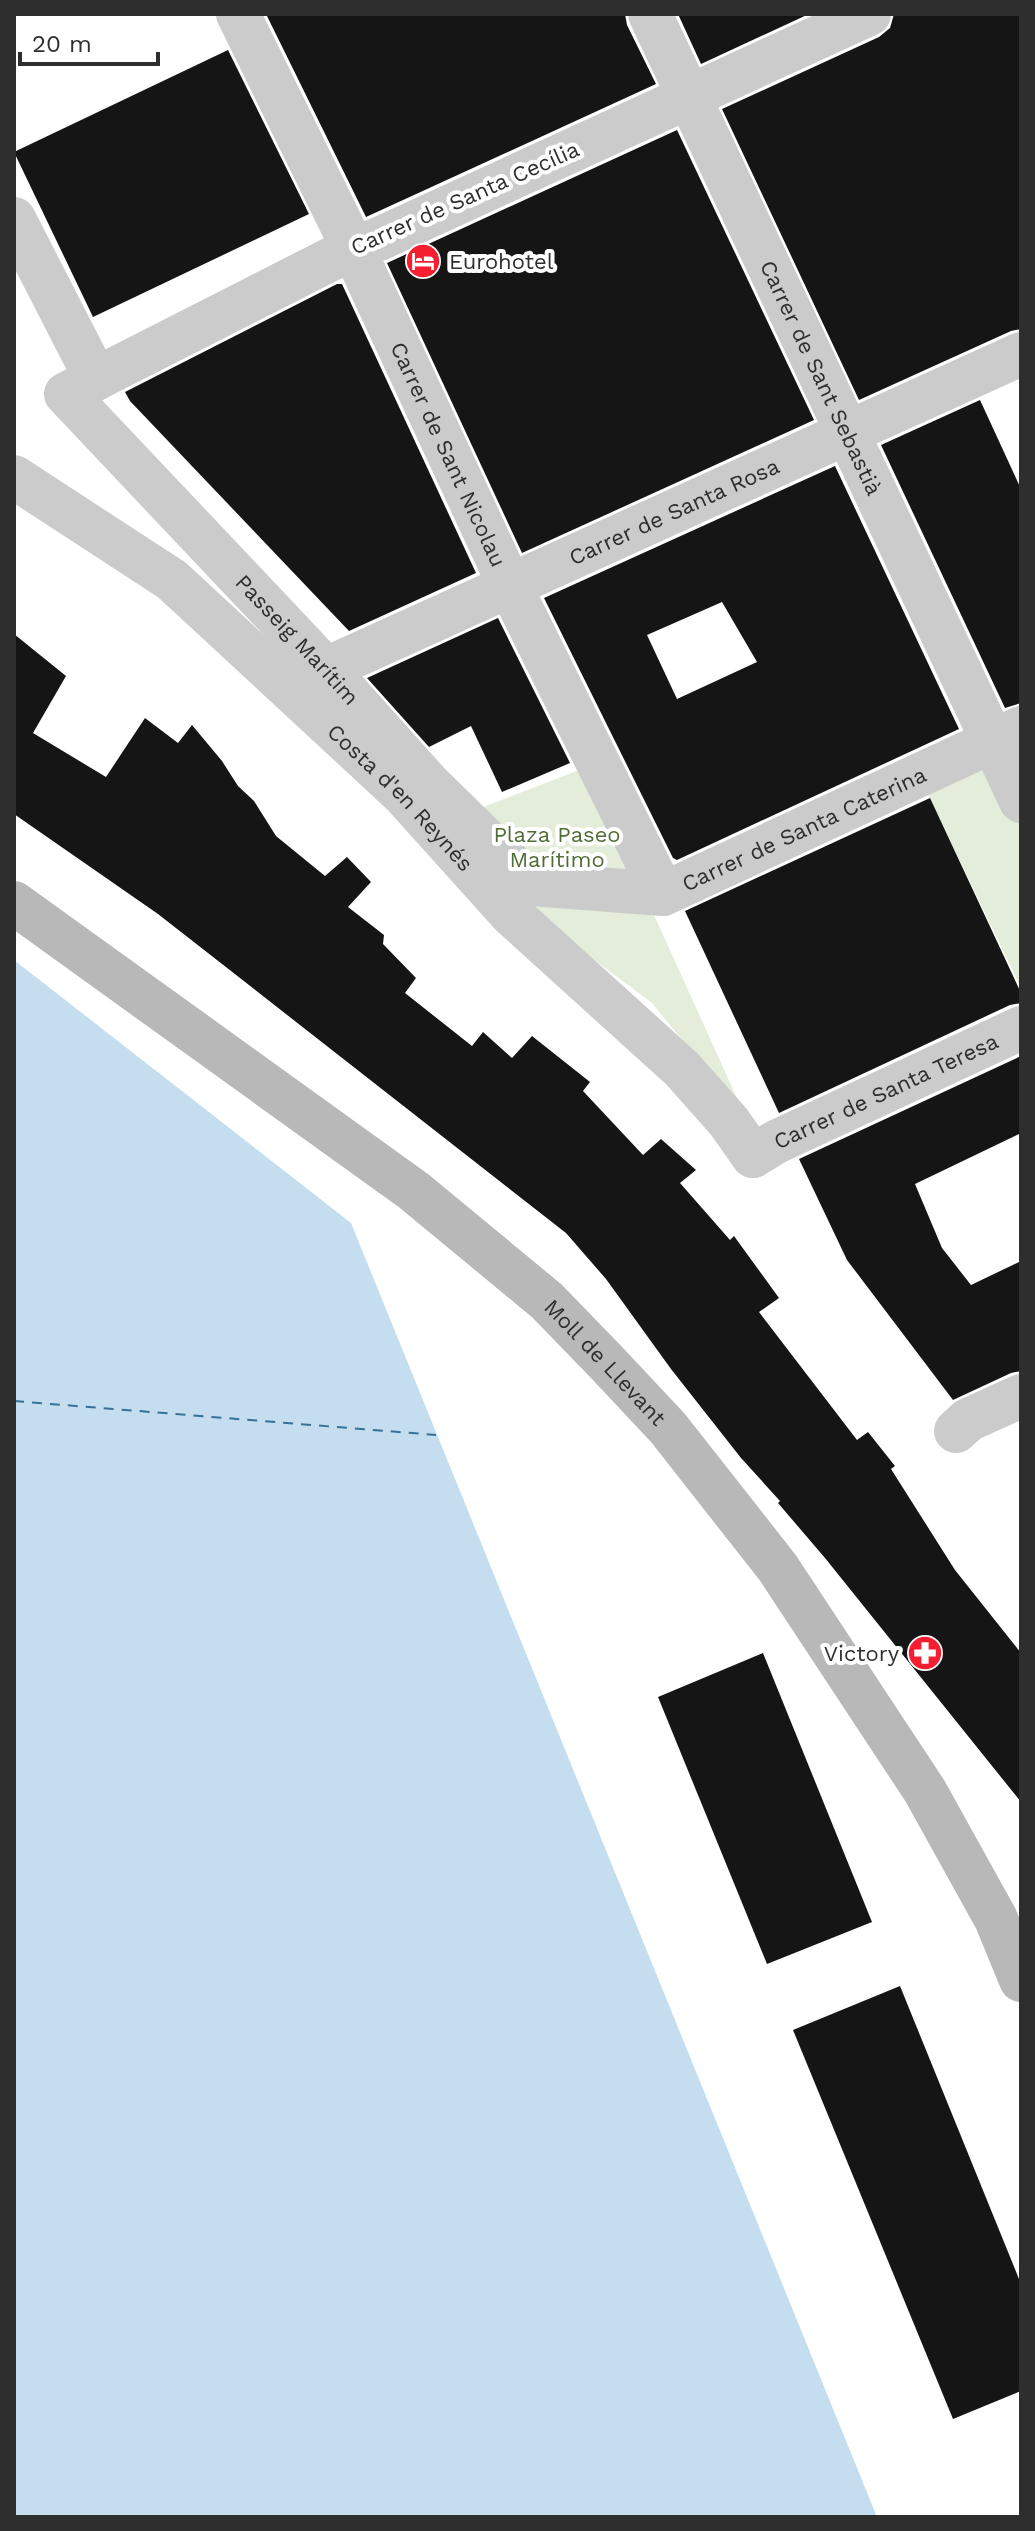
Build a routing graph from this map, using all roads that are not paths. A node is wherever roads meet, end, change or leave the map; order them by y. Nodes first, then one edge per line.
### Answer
1 (238, 14) edge
2 (650, 14) edge
3 (869, 14) edge
4 (690, 95) junction
5 (14, 219) edge
6 (353, 248) junction
7 (1021, 354) edge
8 (81, 387) junction
9 (848, 434) junction
10 (14, 477) edge
11 (509, 584) junction
12 (326, 669) junction
13 (1007, 735) edge
14 (1021, 801) edge
15 (531, 884) joint
16 (663, 894) junction
17 (14, 903) edge
18 (1021, 1028) edge
19 (750, 1170) joint
20 (1021, 1396) edge
21 (956, 1431) dead end
22 (1021, 1980) edge

1 - 6 street, Carrer de Sant Nicolau
2 - 4 street, Carrer de Sant Sebastià
3 - 4 street, Carrer de Santa Cecília
4 - 6 street, Carrer de Santa Cecília
4 - 9 street, Carrer de Sant Sebastià
5 - 8 street, Passeig Marítim
6 - 8 street, Carrer de Santa Cecília
6 - 11 street, Carrer de Sant Nicolau
7 - 9 street, Carrer de Santa Rosa
8 - 12 street, Passeig Marítim
9 - 11 street, Carrer de Santa Rosa
9 - 13 street, Carrer de Sant Sebastià
10 - 19 street, Costa d'en Reynés
11 - 12 street, Carrer de Santa Rosa
11 - 16 street, Carrer de Sant Nicolau
12 - 15 street, Passeig Marítim
13 - 14 street, Carrer de Sant Sebastià
13 - 16 street, Carrer de Santa Caterina
15 - 16 street, Carrer de Santa Caterina
17 - 22 street, Moll de Llevant
18 - 19 street, Carrer de Santa Teresa
20 - 21 street

